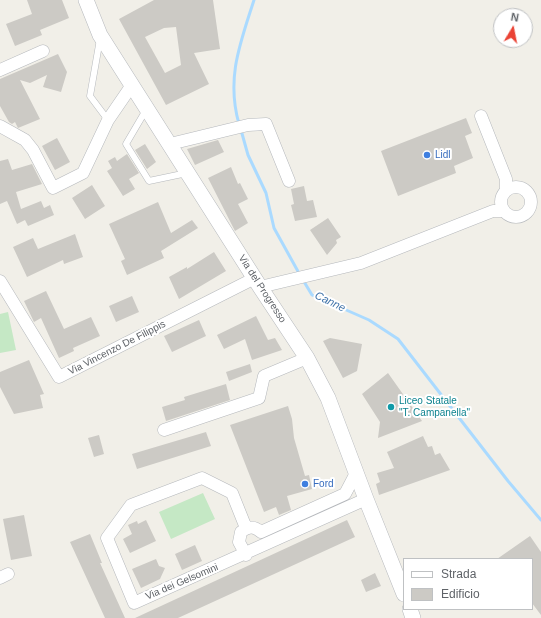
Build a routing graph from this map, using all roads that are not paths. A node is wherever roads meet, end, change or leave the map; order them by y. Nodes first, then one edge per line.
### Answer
1 (86, 0) edge
2 (100, 35) junction
3 (43, 50) dead end
4 (0, 70) edge
5 (132, 85) junction
6 (147, 109) junction
7 (481, 116) dead end
8 (108, 120) junction
9 (0, 126) edge
10 (170, 144) junction
11 (188, 173) junction
12 (289, 181) dead end
13 (0, 281) edge
14 (258, 283) junction
15 (307, 358) junction
16 (164, 430) dead end
17 (356, 473) junction
18 (345, 494) junction
19 (362, 501) junction
20 (246, 528) junction
21 (246, 554) junction
22 (403, 592) edge

1 - 2 street, Via del Progresso
2 - 5 street, Via del Progresso
2 - 8 lane
3 - 4 street
5 - 6 street, Via del Progresso
5 - 8 street
6 - 10 street, Via del Progresso
6 - 11 lane
7 - 14 street
8 - 9 street
10 - 11 street, Via del Progresso
10 - 12 street
11 - 14 street, Via del Progresso
13 - 14 street, Via Vincenzo De Filippis
14 - 15 street, Via del Progresso
15 - 16 street
15 - 17 street, Via del Progresso
17 - 18 street
17 - 19 street, Via del Progresso
18 - 19 lane
18 - 20 street
19 - 21 street, Via dei Gelsomini
19 - 22 street, Via del Progresso
20 - 21 street
20 - 21 street, Via dei Gelsomini

